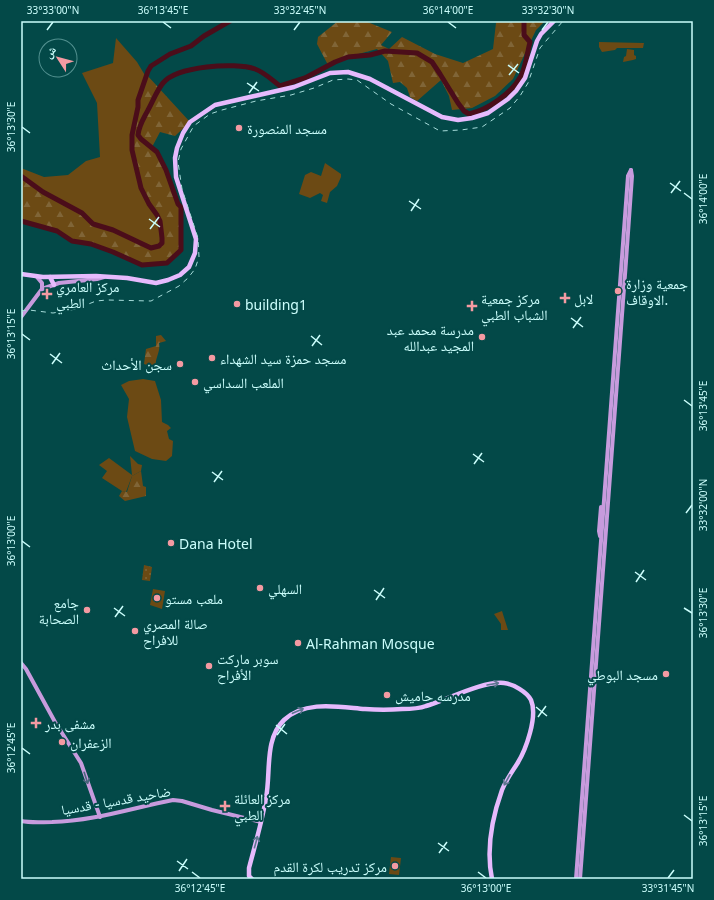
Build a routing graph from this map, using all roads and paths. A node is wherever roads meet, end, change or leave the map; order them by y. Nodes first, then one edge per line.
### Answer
1 (554, 21) edge
2 (21, 274) edge
3 (107, 276) junction
4 (37, 277) junction
5 (50, 277) junction
6 (54, 285) junction
7 (42, 289) junction
8 (21, 317) edge
9 (21, 663) edge
10 (100, 817) junction
11 (21, 822) edge
12 (261, 822) junction
13 (252, 879) edge
14 (492, 879) edge
15 (576, 879) edge
16 (580, 879) edge

1 - 3 main road
2 - 4 main road
3 - 5 main road
3 - 6 street
4 - 5 main road
4 - 7 street
5 - 6 main road
6 - 7 street
7 - 8 street
9 -> 10 street
10 - 11 street, ضاحيد قدسيا - قدسيا
10 - 12 street, ضاحيد قدسيا - قدسيا
13 -> 12 main road
12 -> 14 main road
15 - 16 street

